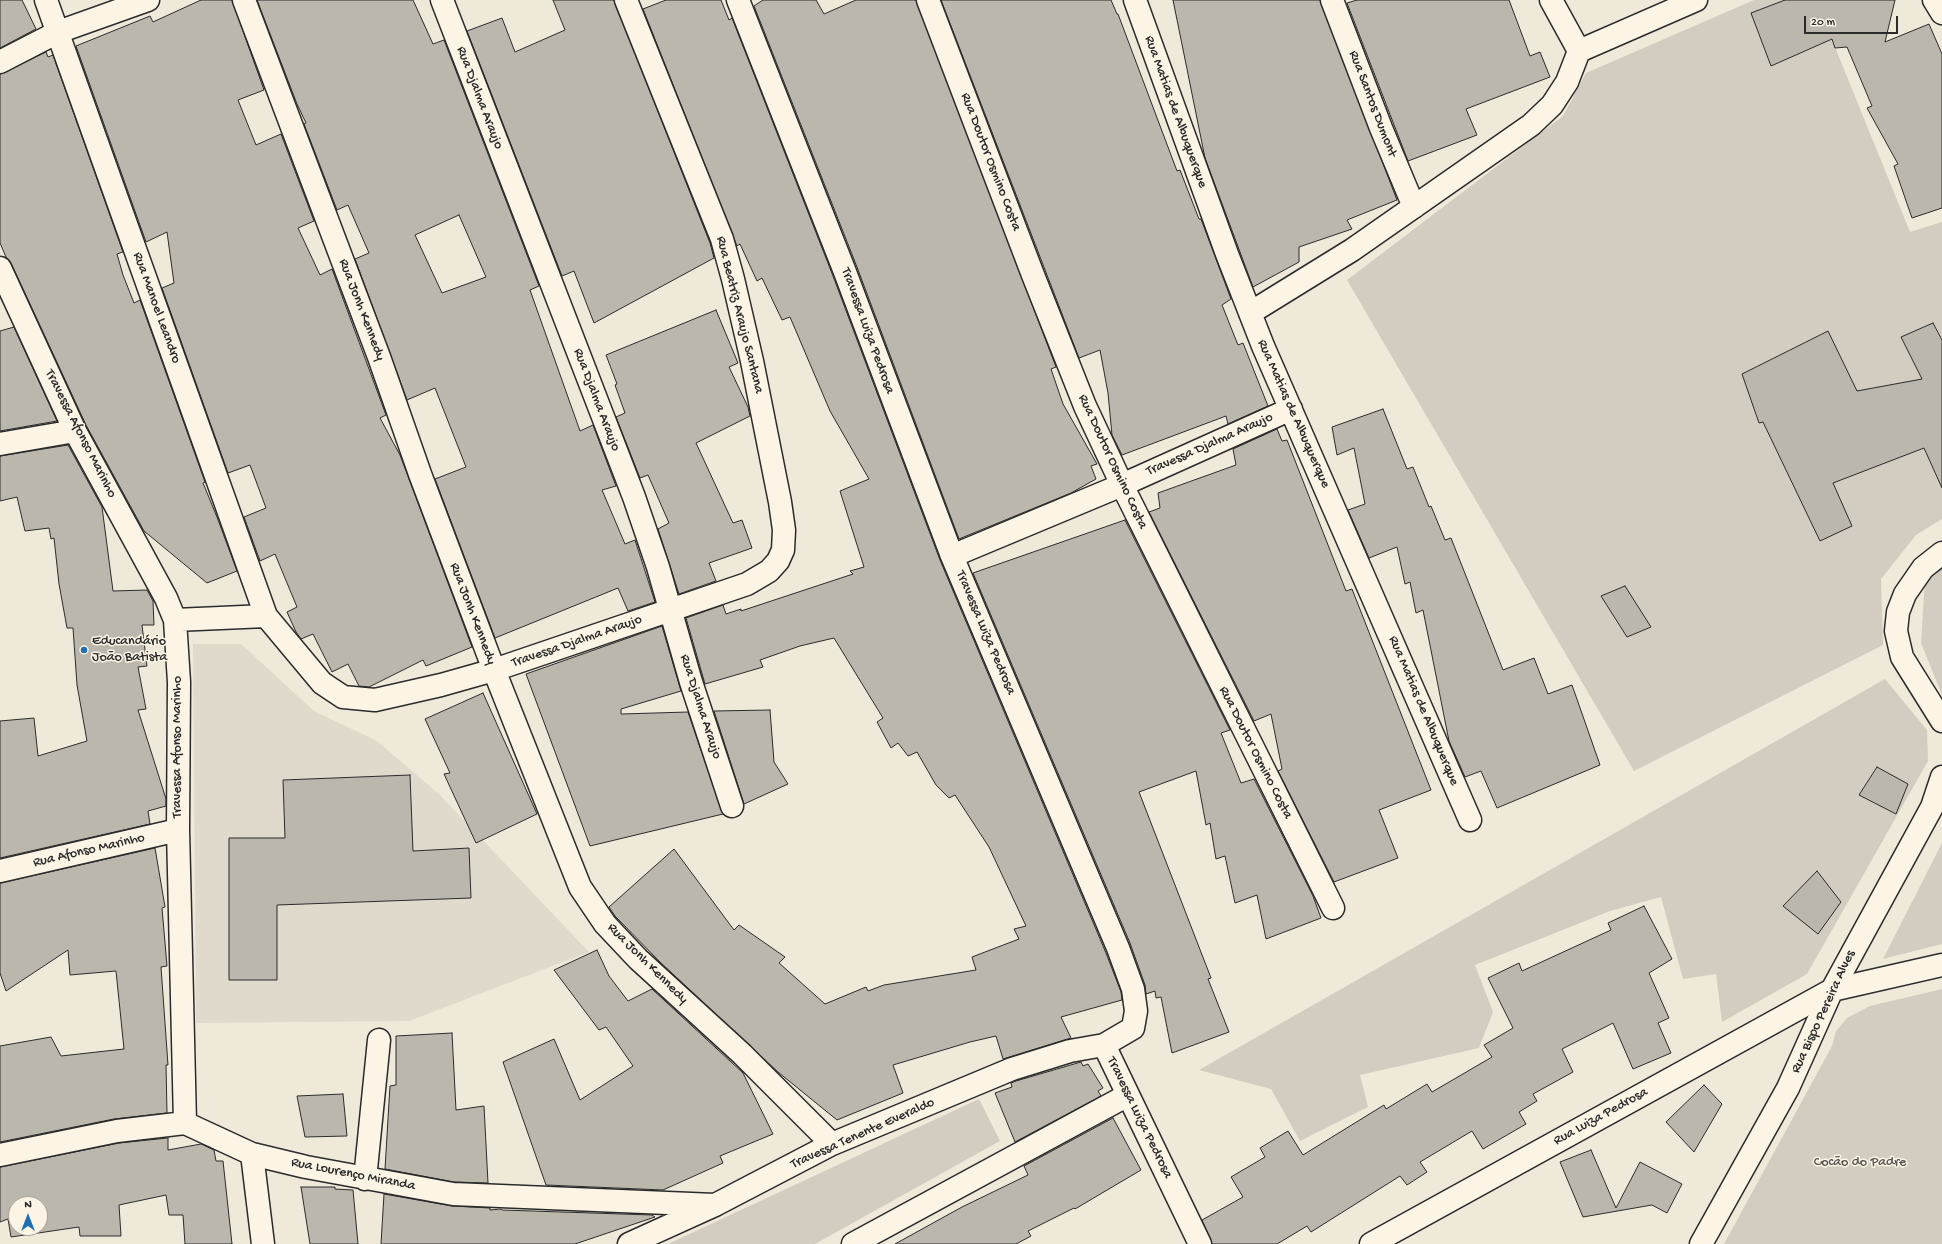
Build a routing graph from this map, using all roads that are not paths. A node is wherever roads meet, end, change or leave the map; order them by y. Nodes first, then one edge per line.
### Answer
1 (46, 0) edge
2 (148, 0) edge
3 (244, 0) edge
4 (442, 0) edge
5 (626, 0) edge
6 (738, 0) edge
7 (928, 0) edge
8 (1135, 0) edge
9 (1332, 0) edge
10 (1551, 0) edge
11 (1696, 0) edge
12 (1934, 0) edge
13 (1942, 13) edge
14 (58, 32) junction
15 (1579, 51) junction
16 (0, 62) edge
17 (1414, 207) junction
18 (0, 268) edge
19 (1250, 313) junction
20 (1291, 409) junction
21 (75, 431) junction
22 (0, 444) edge
23 (1122, 485) junction
24 (783, 550) joint
25 (1942, 553) edge
26 (952, 556) junction
27 (671, 610) junction
28 (266, 616) junction
29 (176, 620) junction
30 (494, 670) junction
31 (1942, 721) edge
32 (1942, 777) edge
33 (732, 806) dead end
34 (1470, 820) dead end
35 (178, 830) junction
36 (0, 872) edge
37 (1332, 908) dead end
38 (1942, 965) edge
39 (1832, 990) junction
40 (379, 1040) dead end
41 (1104, 1045) junction
42 (1128, 1095) junction
43 (185, 1123) junction
44 (832, 1144) junction
45 (252, 1154) junction
46 (0, 1155) edge
47 (365, 1178) junction
48 (715, 1205) junction
49 (264, 1244) edge
50 (630, 1244) edge
51 (853, 1244) edge
52 (1200, 1244) edge
53 (1371, 1244) edge
54 (1701, 1244) edge

1 - 14 street, Rua Manoel Leandro
2 - 14 street
3 - 30 street, Rua Jonh Kennedy
4 - 27 street, Rua Djalma Araujo
5 - 24 street, Rua Beatriz Araujo Santana
6 - 26 street, Travessa Luiza Pedrosa
7 - 23 street, Rua Doutor Osmino Costa
8 - 19 street, Rua Matias de Albuquerque
9 - 17 street, Rua Santos Dumont
10 - 15 street
11 - 15 street
12 - 13 street
14 - 16 street
14 - 28 street, Rua Manoel Leandro
15 - 17 street
17 - 19 street
18 - 21 street, Travessa Afonso Marinho
19 - 20 street, Rua Matias de Albuquerque
20 - 23 street, Travessa Djalma Araujo
20 - 34 street, Rua Matias de Albuquerque
21 - 22 street
21 - 29 street, Travessa Afonso Marinho
23 - 26 street, Travessa Djalma Araujo
23 - 37 street, Rua Doutor Osmino Costa
24 - 27 street, Travessa Djalma Araujo
25 - 31 street
26 - 41 street, Travessa Luiza Pedrosa
27 - 30 street, Travessa Djalma Araujo
27 - 33 street, Rua Djalma Araujo
28 - 29 street
28 - 30 street, Travessa Djalma Araujo
29 - 35 street, Travessa Afonso Marinho
30 - 44 street, Rua Jonh Kennedy
32 - 39 street, Rua Bispo Pereira Alves
35 - 36 street, Rua Afonso Marinho
35 - 43 street, Travessa Afonso Marinho
38 - 39 street, Rua Luiza Pedrosa
39 - 53 street, Rua Luiza Pedrosa
39 - 54 street, Rua Bispo Pereira Alves
40 - 47 street
41 - 42 street, Travessa Luiza Pedrosa
41 - 44 street, Travessa Tenente Everaldo
42 - 51 street
42 - 52 street, Travessa Luiza Pedrosa
43 - 45 street, Rua Lourenço Miranda
43 - 46 street
44 - 48 street, Travessa Tenente Everaldo
45 - 47 street, Rua Lourenço Miranda
45 - 49 street
47 - 48 street, Rua Lourenço Miranda
48 - 50 street, Travessa Tenente Everaldo

